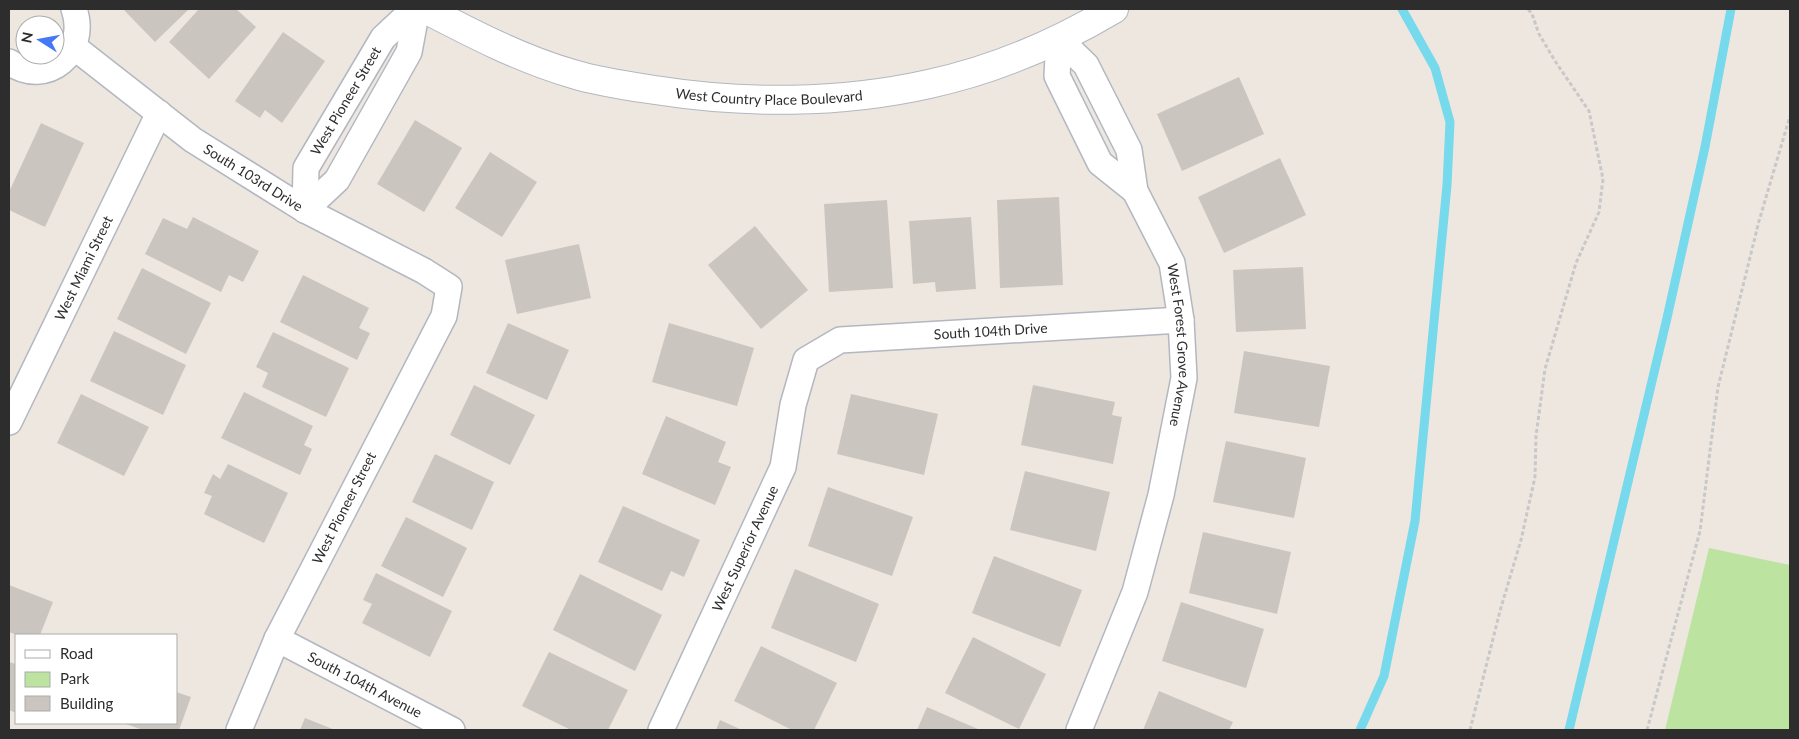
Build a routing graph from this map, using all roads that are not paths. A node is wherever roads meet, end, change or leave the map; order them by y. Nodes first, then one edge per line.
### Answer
1 (74, 9) edge
2 (415, 9) edge
3 (425, 9) edge
4 (1114, 9) edge
5 (1059, 39) junction
6 (74, 47) junction
7 (9, 62) edge
8 (159, 113) junction
9 (305, 210) junction
10 (449, 287) joint
11 (1181, 320) junction
12 (806, 360) joint
13 (9, 422) edge
14 (277, 639) junction
15 (239, 730) edge
16 (452, 730) edge
17 (661, 730) edge
18 (1078, 730) edge

1 - 6 street
2 - 9 street, West Pioneer Street
2 - 9 street, West Pioneer Street
3 - 5 street, West Country Place Boulevard
4 - 5 street, West Country Place Boulevard
5 - 11 street, West Forest Grove Avenue
6 - 7 street
6 - 8 street, South 103rd Drive
8 - 9 street, South 103rd Drive
8 - 13 street, West Miami Street
9 - 10 street, South 103rd Drive
10 - 14 street, West Pioneer Street
11 - 12 street, South 104th Drive
11 - 18 street, West Forest Grove Avenue
12 - 17 street, West Superior Avenue
14 - 15 street, West Pioneer Street
14 - 16 street, South 104th Avenue

